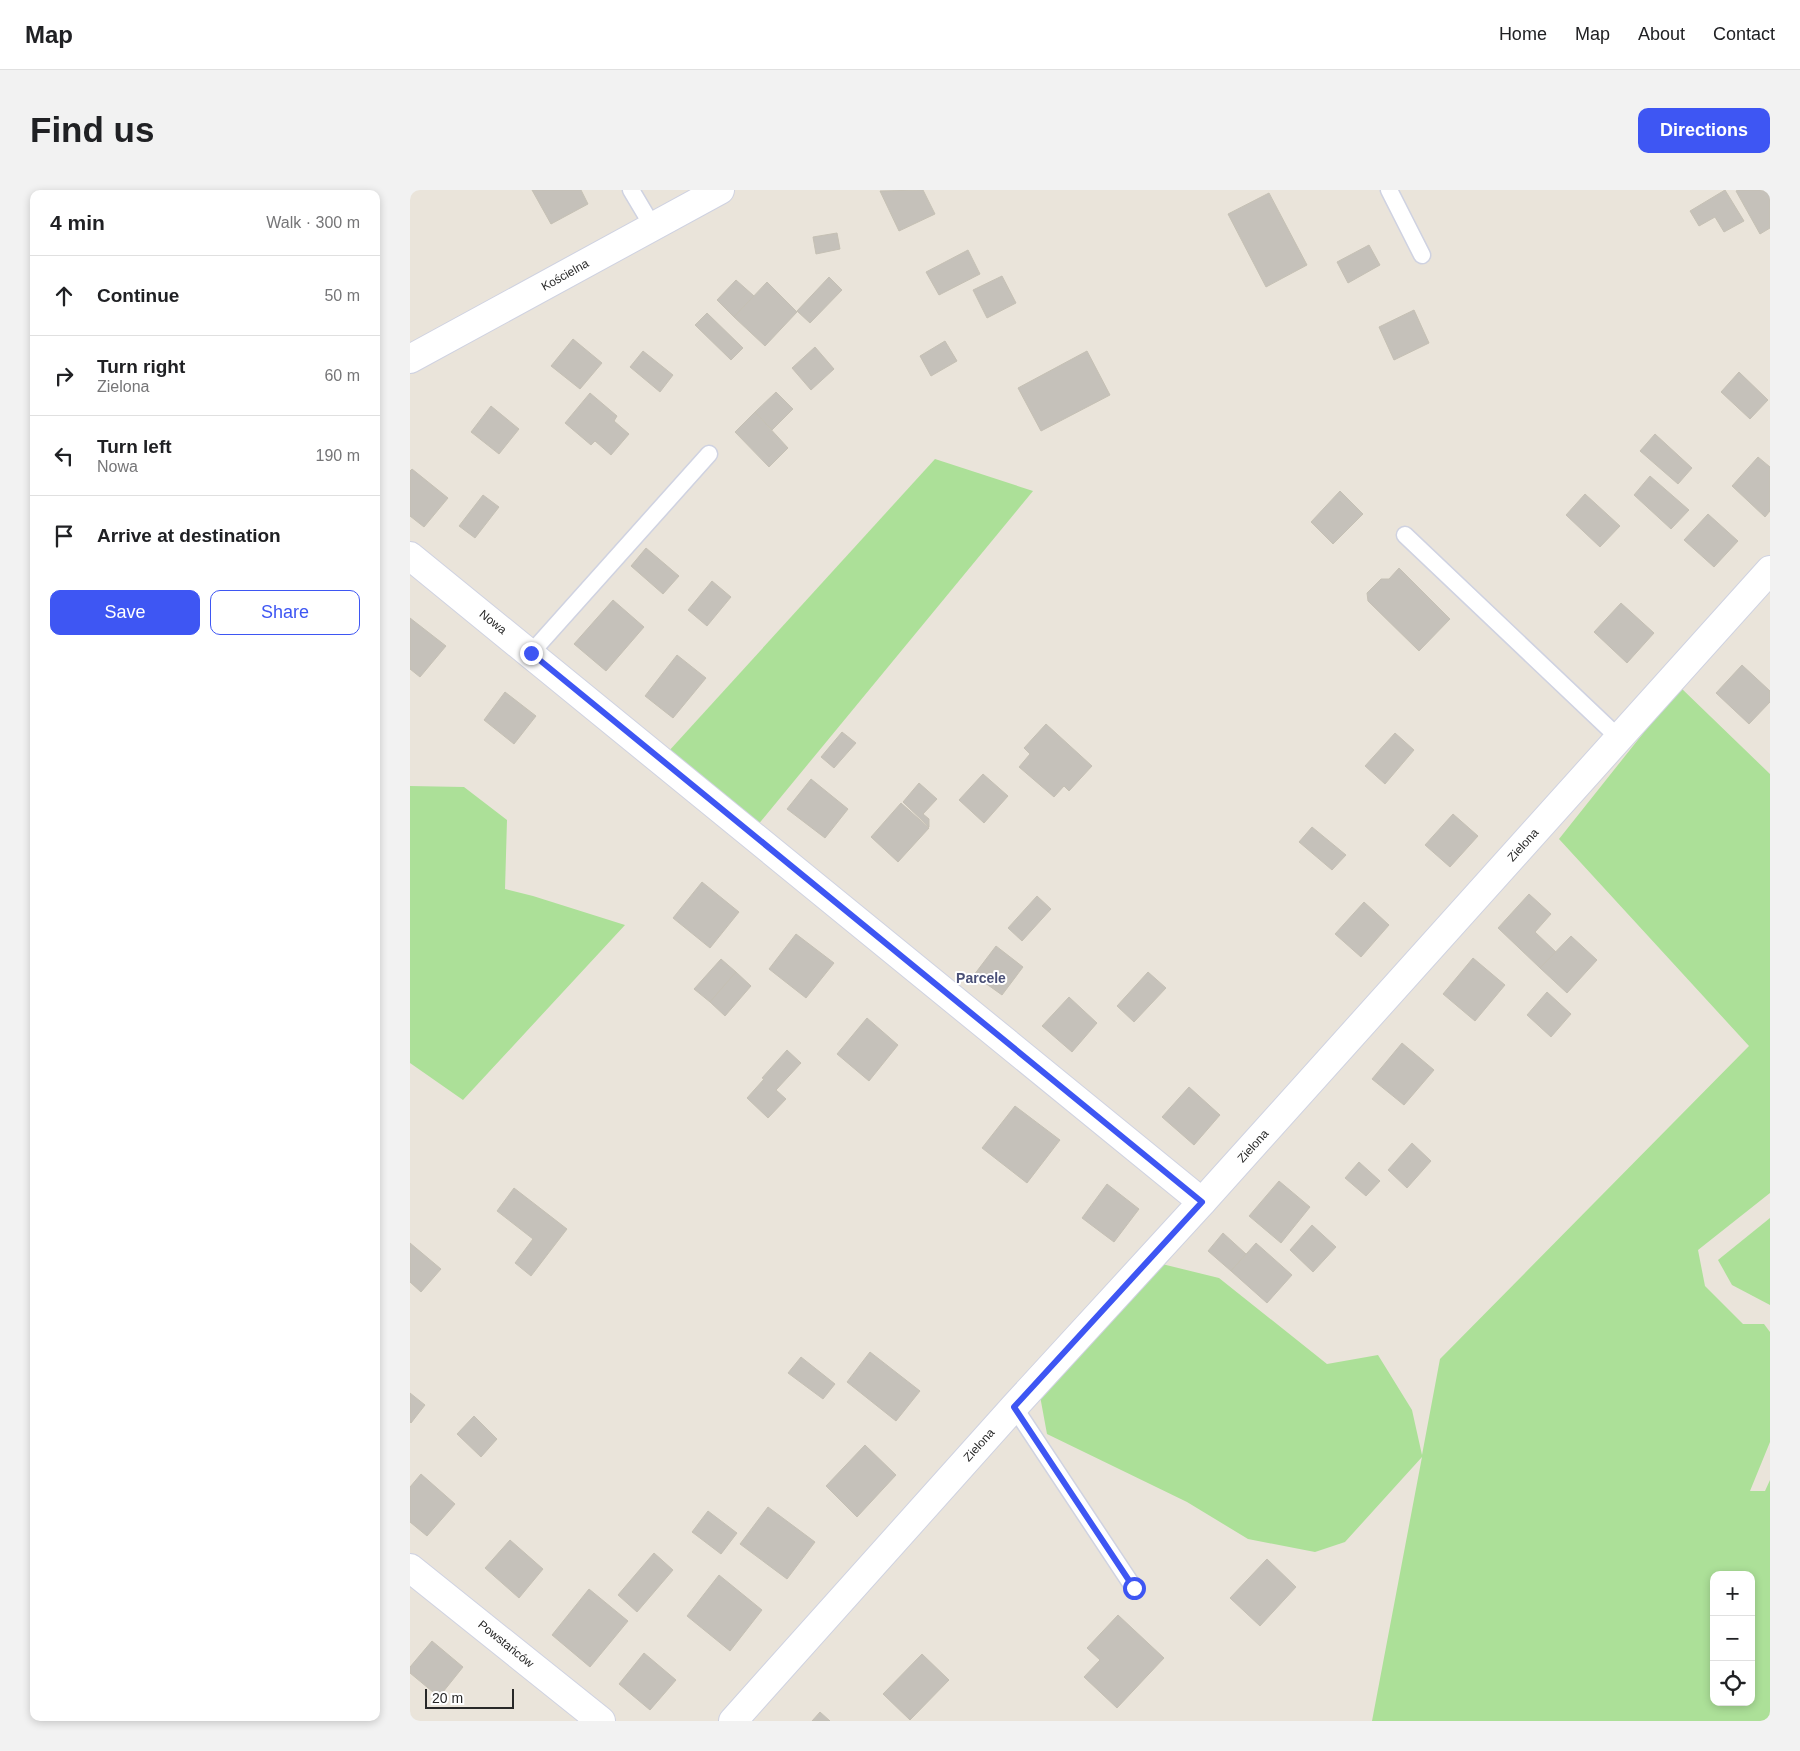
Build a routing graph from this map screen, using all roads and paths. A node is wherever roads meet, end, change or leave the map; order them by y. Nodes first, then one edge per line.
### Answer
1 (631, 190) edge
2 (720, 190) edge
3 (1389, 190) edge
4 (653, 227) junction
5 (1422, 255) dead end
6 (410, 359) edge
7 (709, 454) dead end
8 (1404, 535) dead end
9 (410, 556) edge
10 (1770, 570) edge
11 (531, 653) junction
12 (1620, 739) junction
13 (1202, 1202) junction
14 (1014, 1407) junction
15 (410, 1568) edge
16 (1134, 1588) dead end
17 (601, 1721) edge
18 (733, 1721) edge

1 - 4 lane
2 - 4 street, Kościelna
3 - 5 lane
4 - 6 street, Kościelna
7 - 11 lane
8 - 12 lane
9 - 11 street, Nowa
10 - 12 street, Zielona
11 - 13 street, Nowa
12 - 13 street, Zielona
13 - 14 street, Zielona
14 - 16 lane
14 - 18 street, Zielona
15 - 17 street, Powstańców

